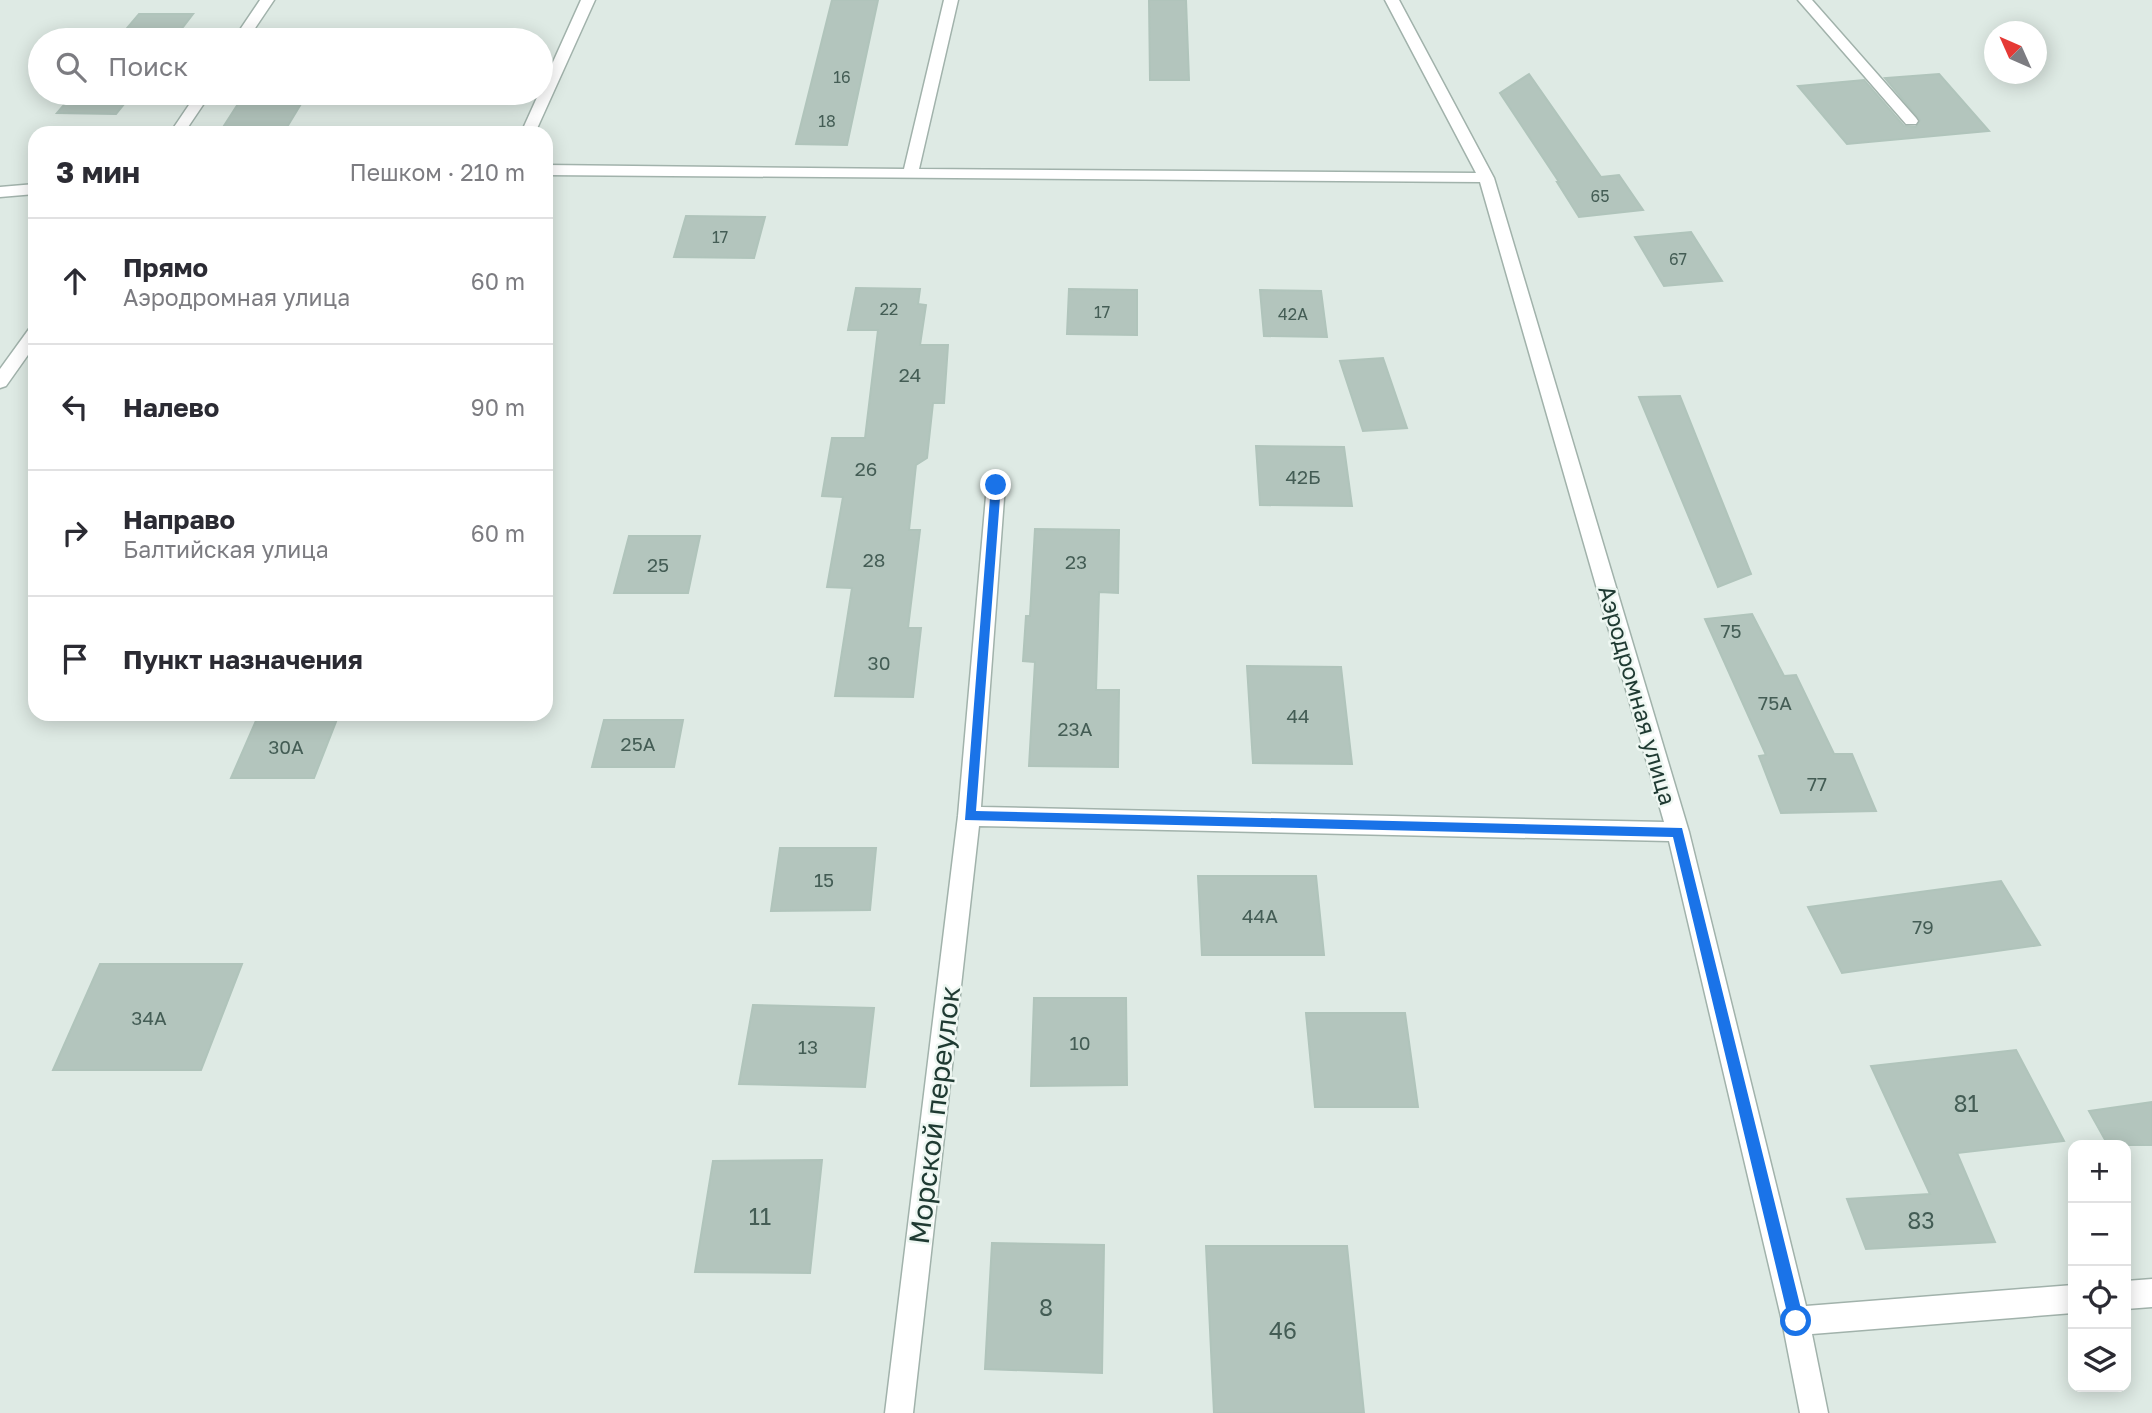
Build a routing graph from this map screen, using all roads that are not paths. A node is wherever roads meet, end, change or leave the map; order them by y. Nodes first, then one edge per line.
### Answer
1 (267, 0) edge
2 (588, 0) edge
3 (951, 0) edge
4 (1392, 0) edge
5 (1805, 0) edge
6 (248, 28) edge
7 (553, 78) edge
8 (196, 105) edge
9 (541, 105) edge
10 (1911, 121) dead end
11 (182, 126) edge
12 (531, 126) edge
13 (553, 170) edge
14 (911, 171) junction
15 (1486, 178) junction
16 (28, 190) edge
17 (0, 192) edge
18 (28, 343) edge
19 (0, 382) edge
20 (996, 485) dead end
21 (970, 816) junction
22 (1678, 832) junction
23 (2152, 1293) edge
24 (2131, 1295) edge
25 (2068, 1299) edge
26 (1796, 1321) junction
27 (899, 1413) edge
28 (1814, 1413) edge

1 - 6 street
2 - 7 street
3 - 14 street
4 - 15 street, Аэродромная улица
5 - 10 street
8 - 11 street
9 - 12 street
13 - 14 street
14 - 15 street
15 - 22 street, Аэродромная улица
16 - 17 street
18 - 19 street
20 - 21 street, Морской переулок
21 - 22 street
21 - 27 street, Морской переулок
22 - 26 street, Аэродромная улица
23 - 24 street
25 - 26 street
26 - 28 street, Аэродромная улица

